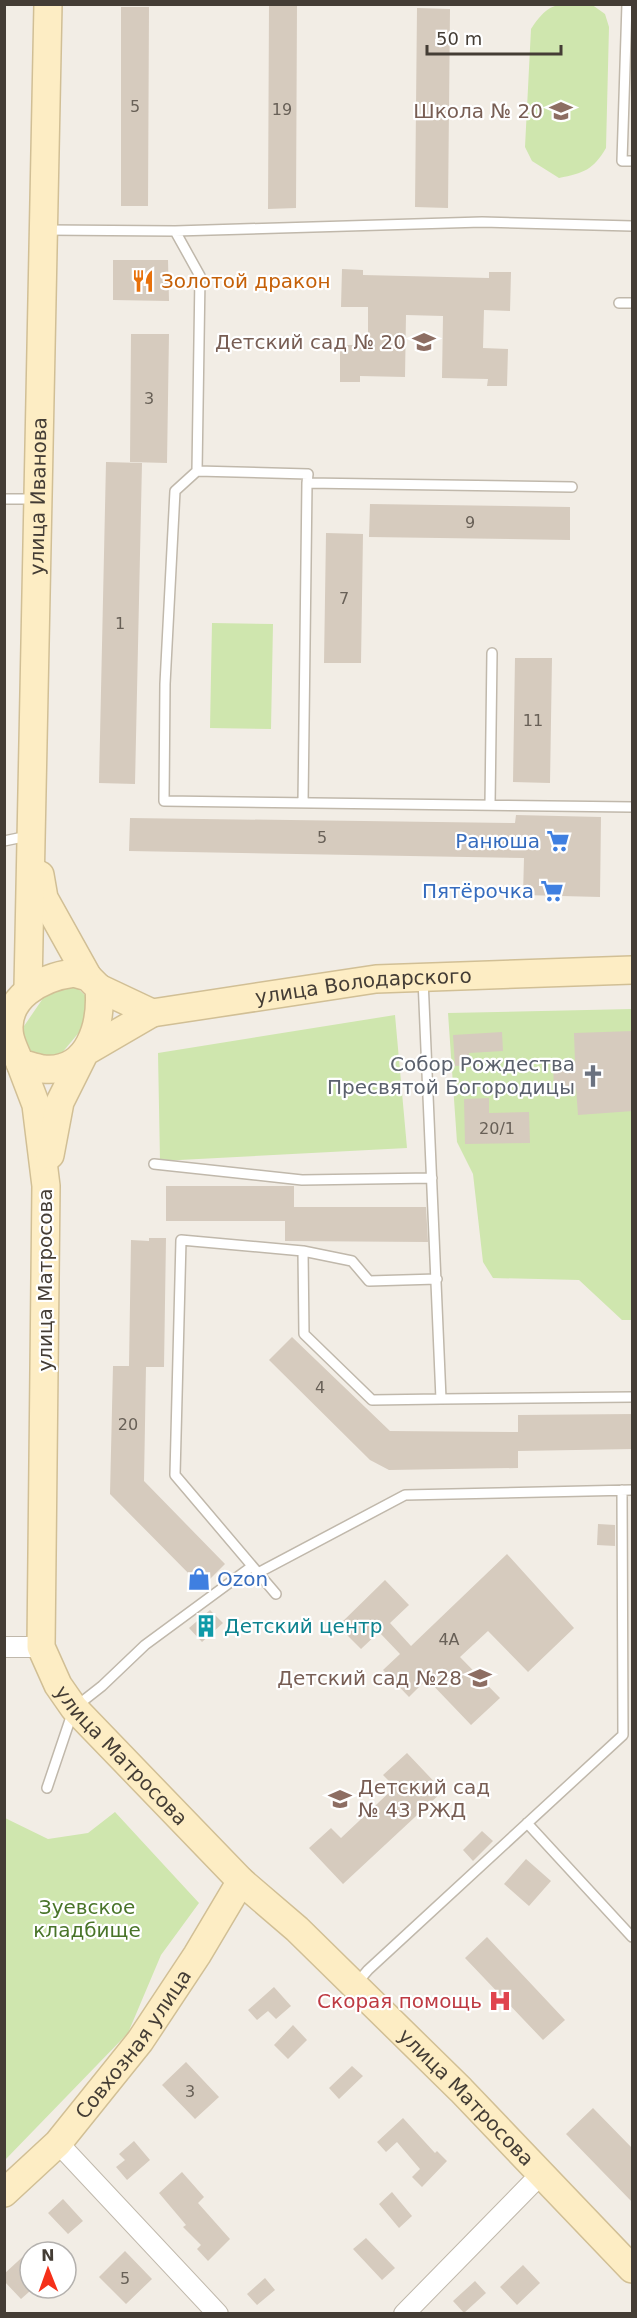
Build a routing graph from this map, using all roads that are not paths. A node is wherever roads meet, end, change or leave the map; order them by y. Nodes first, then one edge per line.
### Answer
1 (48, 4) edge
2 (627, 4) edge
3 (633, 161) edge
4 (633, 226) edge
5 (44, 230) junction
6 (175, 231) junction
7 (619, 303) dead end
8 (633, 303) edge
9 (197, 471) junction
10 (307, 483) junction
11 (572, 487) dead end
12 (4, 499) edge
13 (39, 499) junction
14 (492, 653) dead end
15 (303, 803) junction
16 (490, 806) junction
17 (633, 807) edge
18 (33, 835) junction
19 (4, 841) edge
20 (633, 970) edge
21 (423, 976) junction
22 (94, 983) junction
23 (17, 1002) edge
24 (152, 1012) junction
25 (85, 1052) junction
26 (12, 1058) edge
27 (154, 1164) dead end
28 (45, 1177) junction
29 (432, 1178) junction
30 (303, 1251) junction
31 (437, 1279) junction
32 (633, 1397) edge
33 (441, 1399) junction
34 (622, 1490) junction
35 (633, 1490) edge
36 (254, 1570) junction
37 (276, 1594) dead end
38 (4, 1647) edge
39 (41, 1647) junction
40 (74, 1708) junction
41 (47, 1788) dead end
42 (526, 1823) junction
43 (241, 1881) junction
44 (633, 1937) edge
45 (355, 1986) junction
46 (58, 2143) junction
47 (542, 2174) junction
48 (4, 2193) edge
49 (633, 2269) edge
50 (218, 2313) edge
51 (404, 2313) edge

1 - 5 street, улица Иванова
2 - 3 lane
4 - 6 lane
5 - 6 lane
5 - 13 street, улица Иванова
6 - 9 lane
7 - 8 lane
9 - 10 lane
9 - 15 lane
10 - 11 lane
10 - 15 lane
12 - 13 lane
13 - 18 street, улица Иванова
14 - 16 lane
15 - 16 lane
16 - 17 lane
18 - 19 lane
18 - 22 street
18 - 23 street, улица Иванова
20 - 21 street, улица Володарского
21 - 24 street, улица Володарского
21 - 29 lane
22 - 23 street
22 - 24 street
22 - 25 street
23 - 26 street
24 - 25 street
25 - 26 street
25 - 28 street
26 - 28 street, улица Матросова
27 - 29 lane
28 - 39 street, улица Матросова
29 - 31 lane
30 - 31 lane
30 - 33 lane
30 - 36 lane
31 - 33 lane
32 - 33 lane
34 - 35 lane
34 - 36 lane
34 - 42 lane
36 - 37 lane
36 - 40 lane
38 - 39 street
39 - 40 street, улица Матросова
40 - 41 lane
40 - 43 street, улица Матросова
42 - 44 lane
42 - 45 lane
43 - 45 street, улица Матросова
43 - 46 street, Совхозная улица
45 - 47 street, улица Матросова
46 - 48 street, Совхозная улица
46 - 50 street
47 - 49 street, улица Матросова
47 - 51 street

